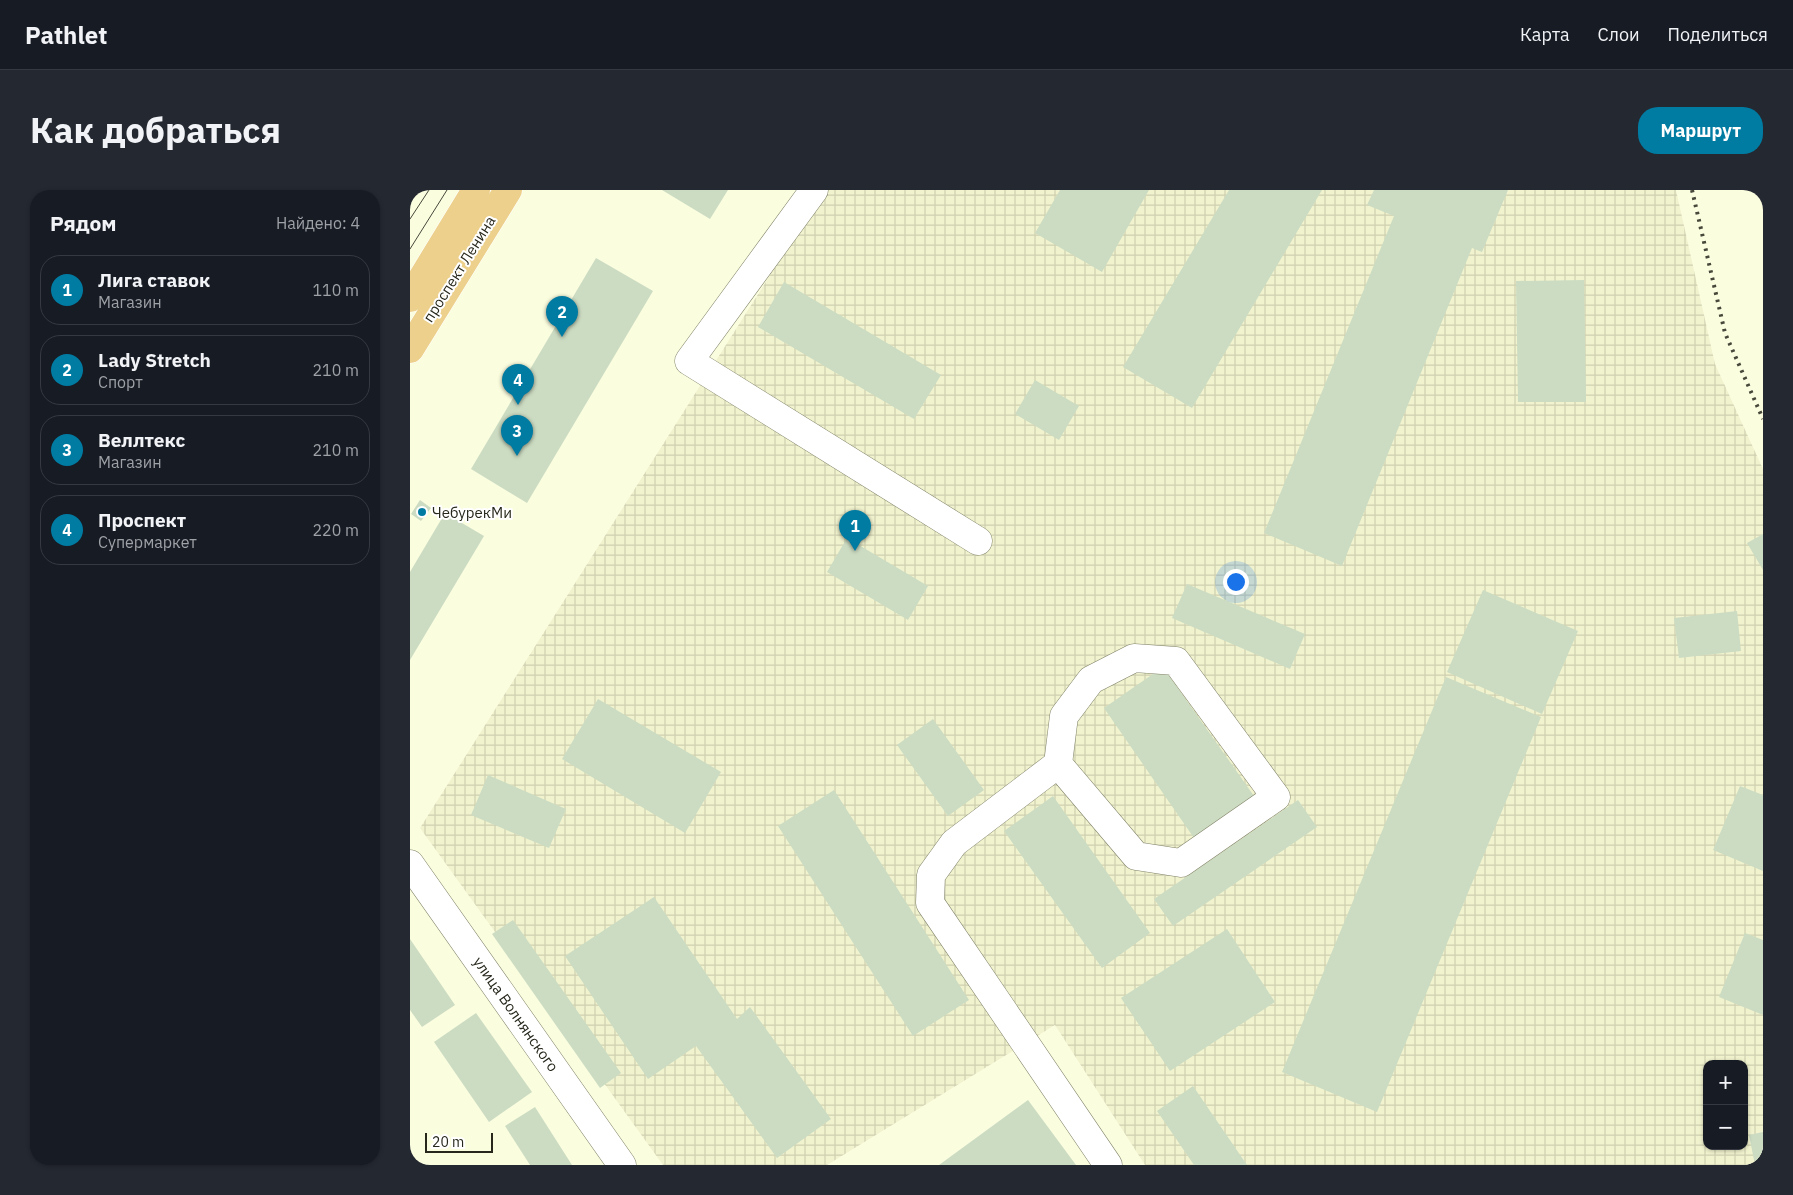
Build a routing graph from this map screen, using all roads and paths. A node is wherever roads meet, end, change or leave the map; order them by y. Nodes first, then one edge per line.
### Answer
1 (476, 190) edge
2 (508, 190) edge
3 (814, 190) edge
4 (410, 298) edge
5 (410, 349) edge
6 (978, 541) dead end
7 (1058, 764) junction
8 (410, 864) edge
9 (622, 1165) edge
10 (1108, 1165) edge

1 - 4 main road, проспект Ленина
2 - 5 main road, проспект Ленина
3 - 6 street
7 - 7 street
7 - 10 street
8 - 9 street, улица Волнянского

